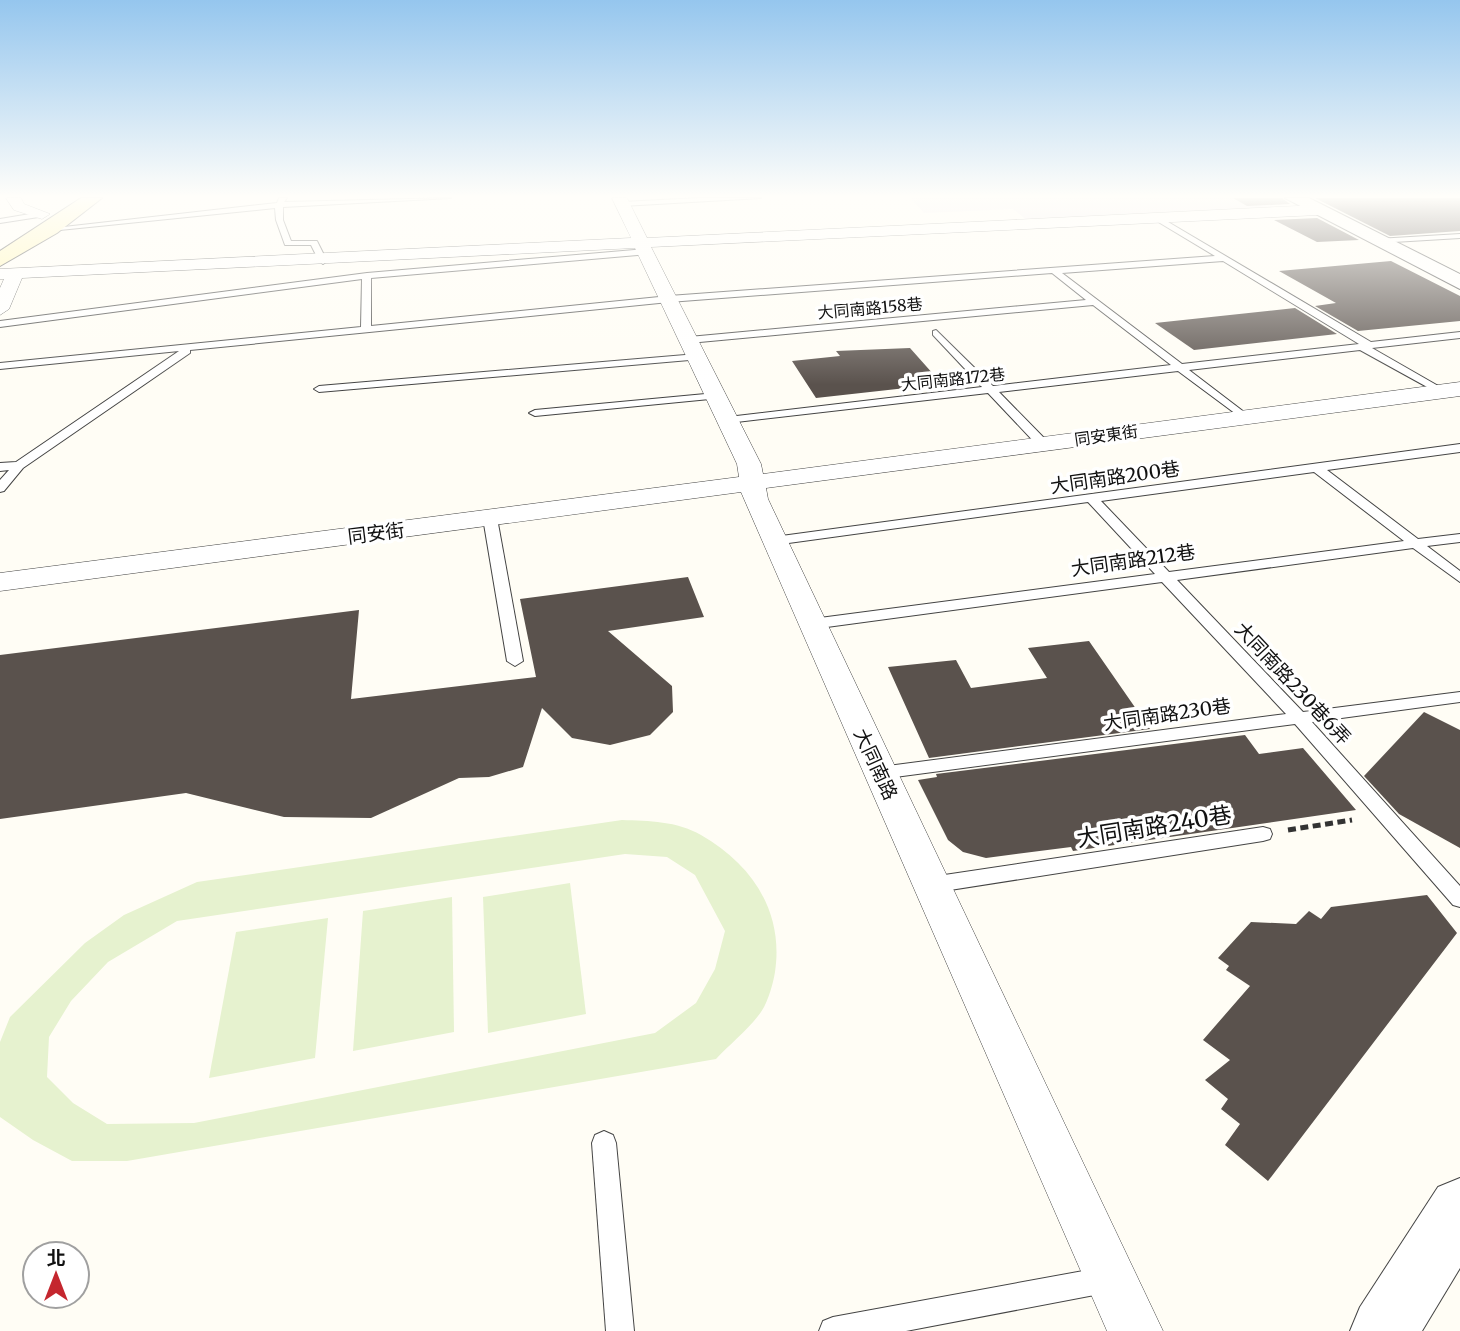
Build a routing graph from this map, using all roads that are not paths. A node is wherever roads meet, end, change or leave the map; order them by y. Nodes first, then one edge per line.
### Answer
1 (345, 260) edge
2 (520, 260) edge
3 (650, 260) edge
4 (1195, 260) edge
5 (1228, 260) edge
6 (1416, 260) edge
7 (323, 261) joint
8 (1053, 270) junction
9 (7, 275) edge
10 (367, 275) junction
11 (1460, 282) edge
12 (669, 299) junction
13 (1096, 302) junction
14 (0, 309) edge
15 (0, 324) edge
16 (366, 329) junction
17 (936, 333) dead end
18 (1460, 335) edge
19 (1364, 345) junction
20 (189, 349) junction
21 (693, 349) junction
22 (0, 366) edge
23 (1181, 369) junction
24 (319, 390) dead end
25 (1455, 390) edge
26 (992, 391) junction
27 (722, 408) junction
28 (535, 413) dead end
29 (1244, 417) junction
30 (1043, 444) junction
31 (1460, 448) edge
32 (19, 465) junction
33 (0, 467) edge
34 (1318, 469) junction
35 (752, 482) junction
36 (0, 488) edge
37 (1092, 499) junction
38 (490, 518) junction
39 (1460, 538) edge
40 (774, 541) junction
41 (1416, 544) junction
42 (1162, 575) junction
43 (1460, 578) edge
44 (0, 582) edge
45 (812, 624) junction
46 (515, 661) dead end
47 (1460, 697) edge
48 (1299, 718) junction
49 (880, 773) junction
50 (1263, 834) road end
51 (931, 886) junction
52 (1460, 899) edge
53 (604, 1143) dead end
54 (1460, 1209) edge
55 (1111, 1279) junction
56 (620, 1331) edge
57 (834, 1331) edge
58 (1135, 1331) edge
59 (1384, 1331) edge

1 - 7 street
2 - 10 lane
3 - 12 street, 大同南路
4 - 8 lane
5 - 19 lane
6 - 11 street
7 - 9 street
8 - 12 lane
8 - 13 lane
9 - 14 street
10 - 15 lane
10 - 16 lane
12 - 16 lane
12 - 21 street, 大同南路
13 - 21 lane, 大同南路158巷
13 - 23 lane
16 - 20 lane
17 - 26 lane
18 - 19 lane, 大同南路172巷
19 - 23 lane, 大同南路172巷
19 - 25 lane
20 - 22 lane
20 - 32 lane
21 - 24 lane, 大同南路158巷
21 - 27 street, 大同南路
23 - 26 lane, 大同南路172巷
23 - 29 lane
25 - 29 street, 同安東街
26 - 27 lane, 大同南路172巷
26 - 30 lane
27 - 28 lane, 大同南路172巷
27 - 35 street, 大同南路
29 - 30 street, 同安東街
30 - 35 street, 同安東街
31 - 34 lane, 大同南路200巷
32 - 33 lane
32 - 36 lane
34 - 37 lane, 大同南路200巷
34 - 41 lane
35 - 38 street, 同安街
35 - 40 street, 大同南路
37 - 40 lane, 大同南路200巷
37 - 42 lane, 大同南路230巷6弄
38 - 44 street, 同安街
38 - 46 lane
39 - 41 lane, 大同南路212巷
40 - 45 street, 大同南路
41 - 42 lane, 大同南路212巷
41 - 43 lane
42 - 45 lane, 大同南路212巷
42 - 48 lane, 大同南路230巷6弄
45 - 49 street, 大同南路
47 - 48 lane, 大同南路230巷
48 - 49 lane, 大同南路230巷
48 - 52 lane, 大同南路230巷6弄
49 - 51 street, 大同南路
50 - 51 lane, 大同南路240巷
51 - 55 street, 大同南路
53 - 56 lane
54 - 59 street
55 - 57 lane
55 - 58 street, 大同南路

